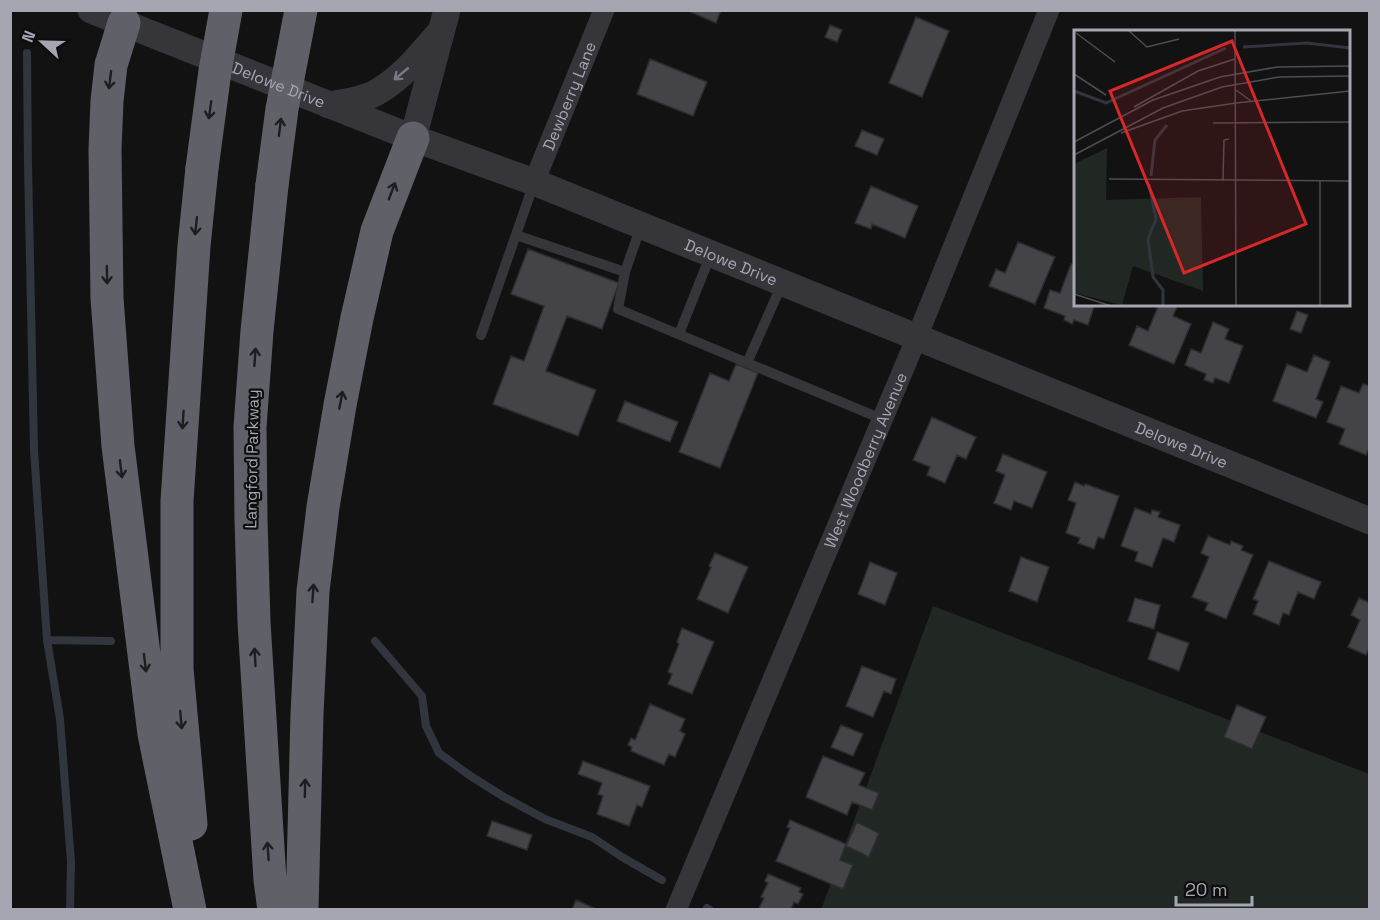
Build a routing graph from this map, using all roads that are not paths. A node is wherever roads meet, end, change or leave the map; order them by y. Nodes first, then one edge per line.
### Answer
1 (91, 10) edge
2 (226, 10) edge
3 (301, 10) edge
4 (604, 10) edge
5 (1049, 10) edge
6 (444, 21) edge
7 (124, 23) junction
8 (329, 105) junction
9 (413, 138) junction
10 (534, 182) junction
11 (641, 226) junction
12 (516, 235) junction
13 (711, 254) junction
14 (625, 272) junction
15 (783, 283) junction
16 (679, 334) junction
17 (481, 335) dead end
18 (917, 337) junction
19 (747, 363) junction
20 (882, 419) junction
21 (1370, 521) edge
22 (190, 909) edge
23 (199, 909) edge
24 (274, 909) edge
25 (302, 909) edge
26 (675, 909) edge

1 - 7 street, Delowe Drive
2 -> 23 highway, bridge
24 -> 3 highway, Langford Parkway, bridge
4 - 10 street, Dewberry Lane
5 - 18 street, West Woodberry Avenue
6 -> 8 street
6 - 9 street
7 - 8 street, Delowe Drive
7 -> 22 highway
8 - 9 street, Delowe Drive
9 - 10 street, Delowe Drive
25 -> 9 highway
10 - 11 street, Delowe Drive
10 - 12 lane
11 - 13 street, Delowe Drive
11 - 14 lane
12 - 14 lane
12 - 17 lane
13 - 15 street, Delowe Drive
13 - 16 lane
14 - 16 lane
15 - 18 street, Delowe Drive
15 - 19 lane
16 - 19 lane
18 - 20 street, West Woodberry Avenue
18 - 21 street, Delowe Drive
19 - 20 lane
20 - 26 street, West Woodberry Avenue

